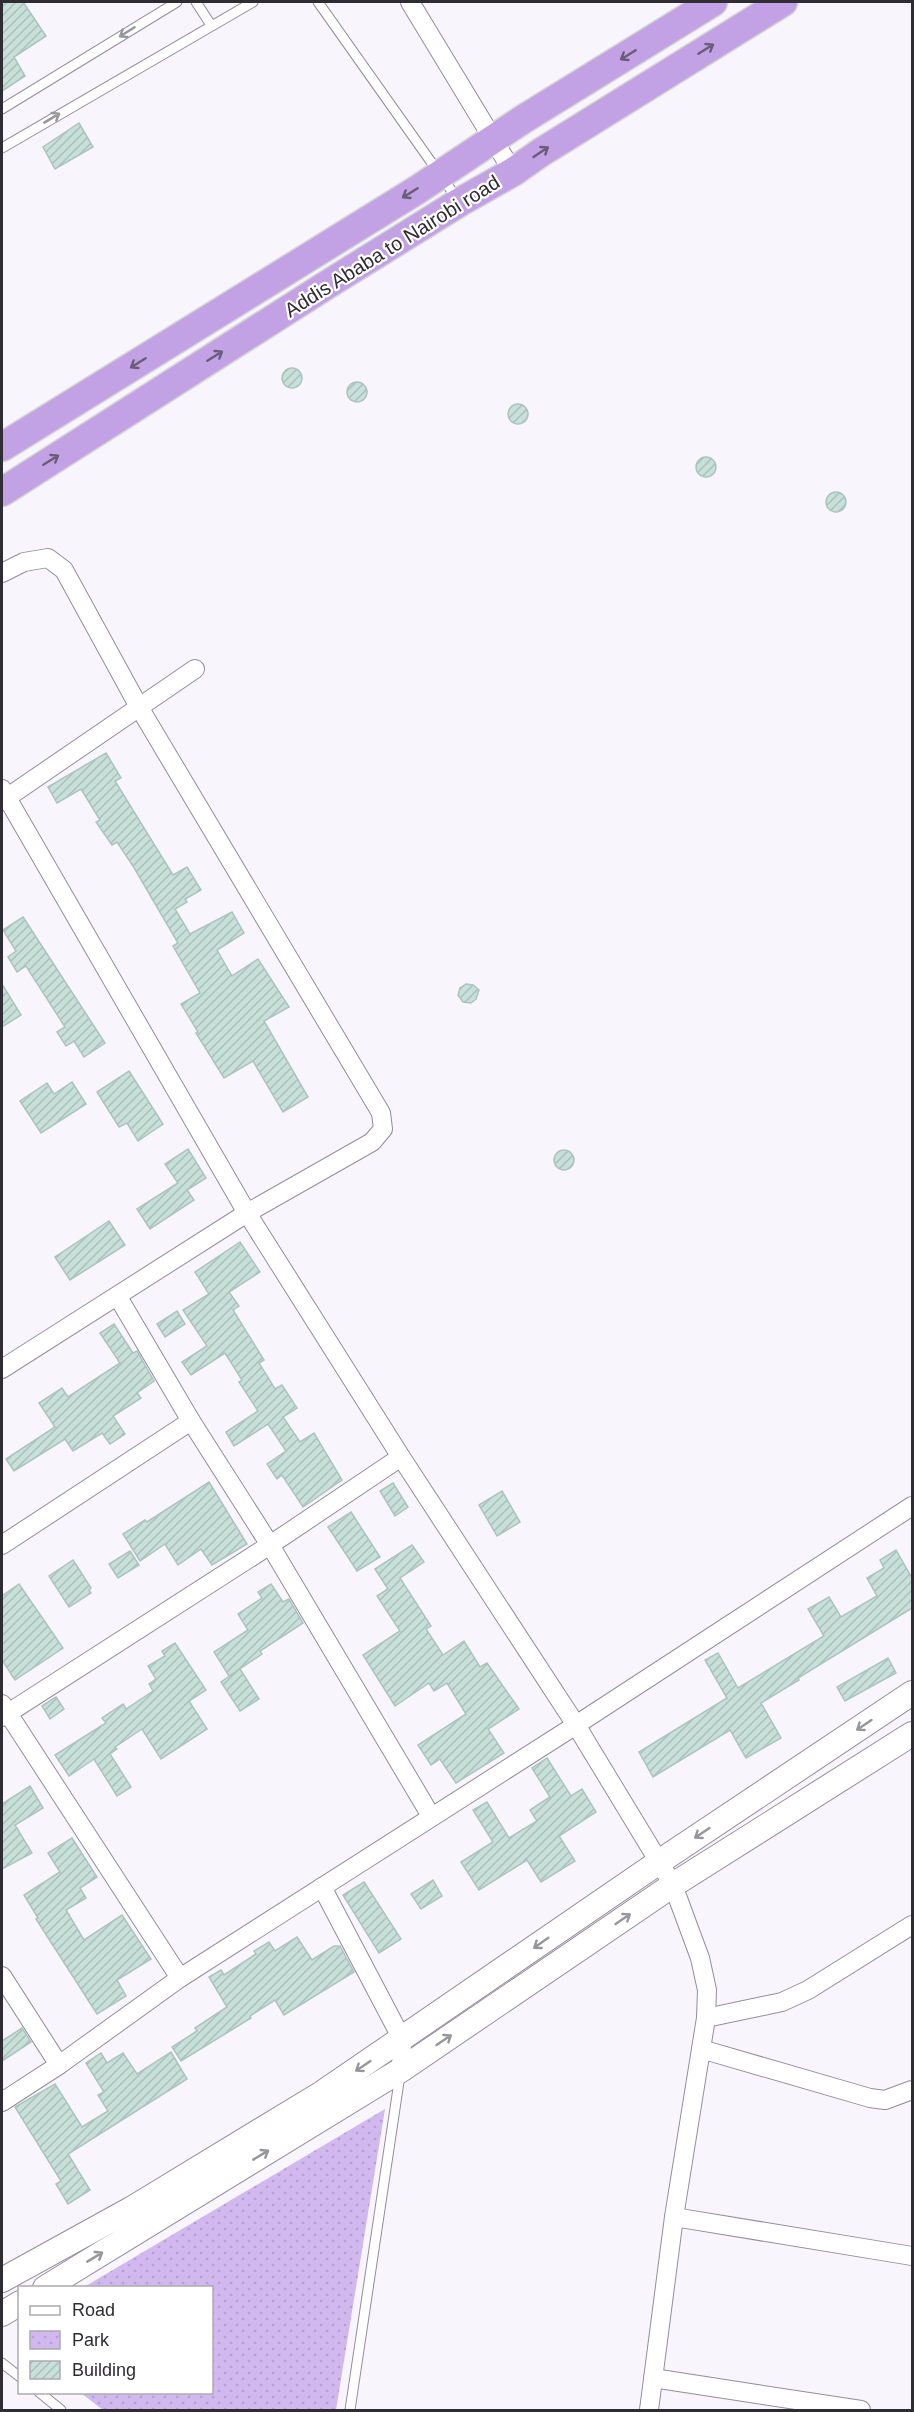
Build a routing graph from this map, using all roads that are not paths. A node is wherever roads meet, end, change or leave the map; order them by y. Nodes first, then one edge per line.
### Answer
1 (177, 2) edge
2 (196, 2) edge
3 (253, 2) edge
4 (318, 2) edge
5 (410, 2) edge
6 (713, 2) edge
7 (783, 2) edge
8 (211, 25) junction
9 (2, 110) edge
10 (493, 141) junction
11 (2, 148) edge
12 (513, 172) junction
13 (441, 174) junction
14 (460, 202) junction
15 (2, 447) edge
16 (2, 492) edge
17 (2, 573) edge
18 (195, 669) dead end
19 (139, 706) junction
20 (3, 796) edge
21 (247, 1213) junction
22 (118, 1297) junction
23 (2, 1370) edge
24 (191, 1421) junction
25 (401, 1457) junction
26 (912, 1506) edge
27 (2, 1545) edge
28 (270, 1545) junction
29 (912, 1693) edge
30 (3, 1711) edge
31 (576, 1725) junction
32 (912, 1734) edge
33 (431, 1816) junction
34 (659, 1862) junction
35 (674, 1885) junction
36 (322, 1887) junction
37 (912, 1925) edge
38 (2, 1976) edge
39 (180, 1978) junction
40 (706, 2018) junction
41 (402, 2039) junction
42 (701, 2049) junction
43 (59, 2065) junction
44 (400, 2070) junction
45 (912, 2090) edge
46 (2, 2102) edge
47 (674, 2217) junction
48 (912, 2256) edge
49 (2, 2280) edge
50 (48, 2286) edge
51 (18, 2304) edge
52 (2, 2314) edge
53 (2, 2363) edge
54 (18, 2375) edge
55 (653, 2378) junction
56 (42, 2394) edge
57 (62, 2410) edge
58 (350, 2410) edge
59 (649, 2410) edge
60 (861, 2410) edge

1 -> 9 lane
2 - 8 lane
3 - 8 lane
4 - 13 lane
5 - 10 street
6 -> 10 highway, Addis Ababa to Nairobi road
12 -> 7 highway, Addis Ababa to Nairobi road
11 -> 8 lane
10 - 12 street
10 - 13 highway, Addis Ababa to Nairobi road
12 - 14 highway, Addis Ababa to Nairobi road
13 - 14 lane
13 -> 15 highway, Addis Ababa to Nairobi road
16 -> 14 highway, Addis Ababa to Nairobi road
17 - 19 street
18 - 19 street
19 - 20 street
19 - 21 street
20 - 21 street
21 - 22 street
21 - 25 street
22 - 23 street
22 - 24 street
24 - 27 street
24 - 28 street
25 - 28 street
25 - 31 street
26 - 31 street
28 - 30 street
28 - 33 street
29 -> 34 main road
30 - 39 street
31 - 33 street
31 - 34 street
32 - 35 main road
33 - 36 street
34 - 35 street
34 -> 41 main road
35 - 40 street
44 -> 35 main road
36 - 39 street
36 - 41 street
37 - 40 street
38 - 43 street
39 - 43 street
40 - 42 street
41 - 44 street
41 -> 49 main road
42 - 45 street
42 - 47 street
43 - 46 street
50 -> 44 main road
44 - 58 lane
47 - 48 street
47 - 55 street
51 - 52 main road
53 - 54 lane
55 - 59 street
55 - 60 street
56 - 57 lane

